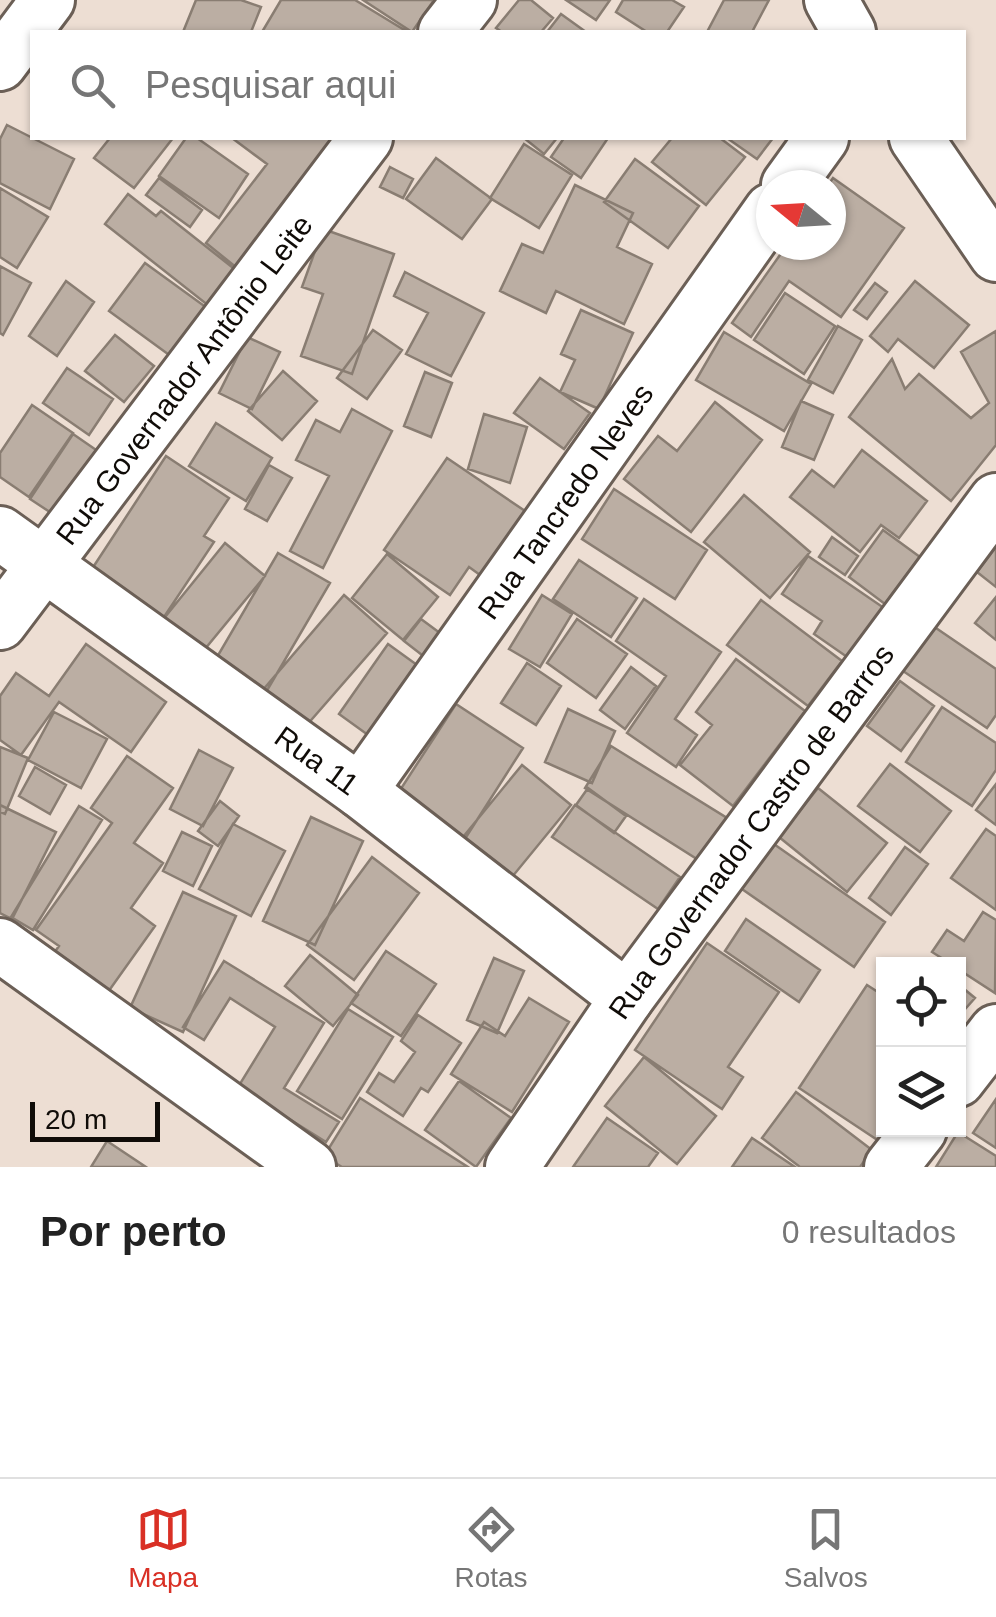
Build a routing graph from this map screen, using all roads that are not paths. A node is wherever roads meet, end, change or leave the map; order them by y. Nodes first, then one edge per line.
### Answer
1 (48, 0) edge
2 (470, 0) edge
3 (831, 0) edge
4 (448, 30) edge
5 (848, 30) edge
6 (0, 64) edge
7 (364, 140) edge
8 (821, 140) edge
9 (917, 140) edge
10 (799, 170) edge
11 (756, 231) edge
12 (996, 254) edge
13 (996, 500) edge
14 (0, 533) edge
15 (43, 564) junction
16 (0, 623) edge
17 (360, 791) junction
18 (0, 945) edge
19 (628, 998) junction
20 (996, 1031) edge
21 (966, 1070) edge
22 (915, 1137) edge
23 (309, 1167) edge
24 (512, 1167) edge
25 (891, 1167) edge

1 - 6 street
2 - 4 street
3 - 5 street
7 - 15 street, Rua Governador Antônio Leite
8 - 10 street
9 - 12 street
11 - 17 street, Rua Tancredo Neves
13 - 19 street, Rua Governador Castro de Barros
14 - 15 street, Rua 11
15 - 16 street, Rua Governador Antônio Leite
15 - 17 street, Rua 11
17 - 19 street, Rua 11
18 - 23 street
19 - 24 street, Rua Governador Castro de Barros
20 - 21 street
22 - 25 street

